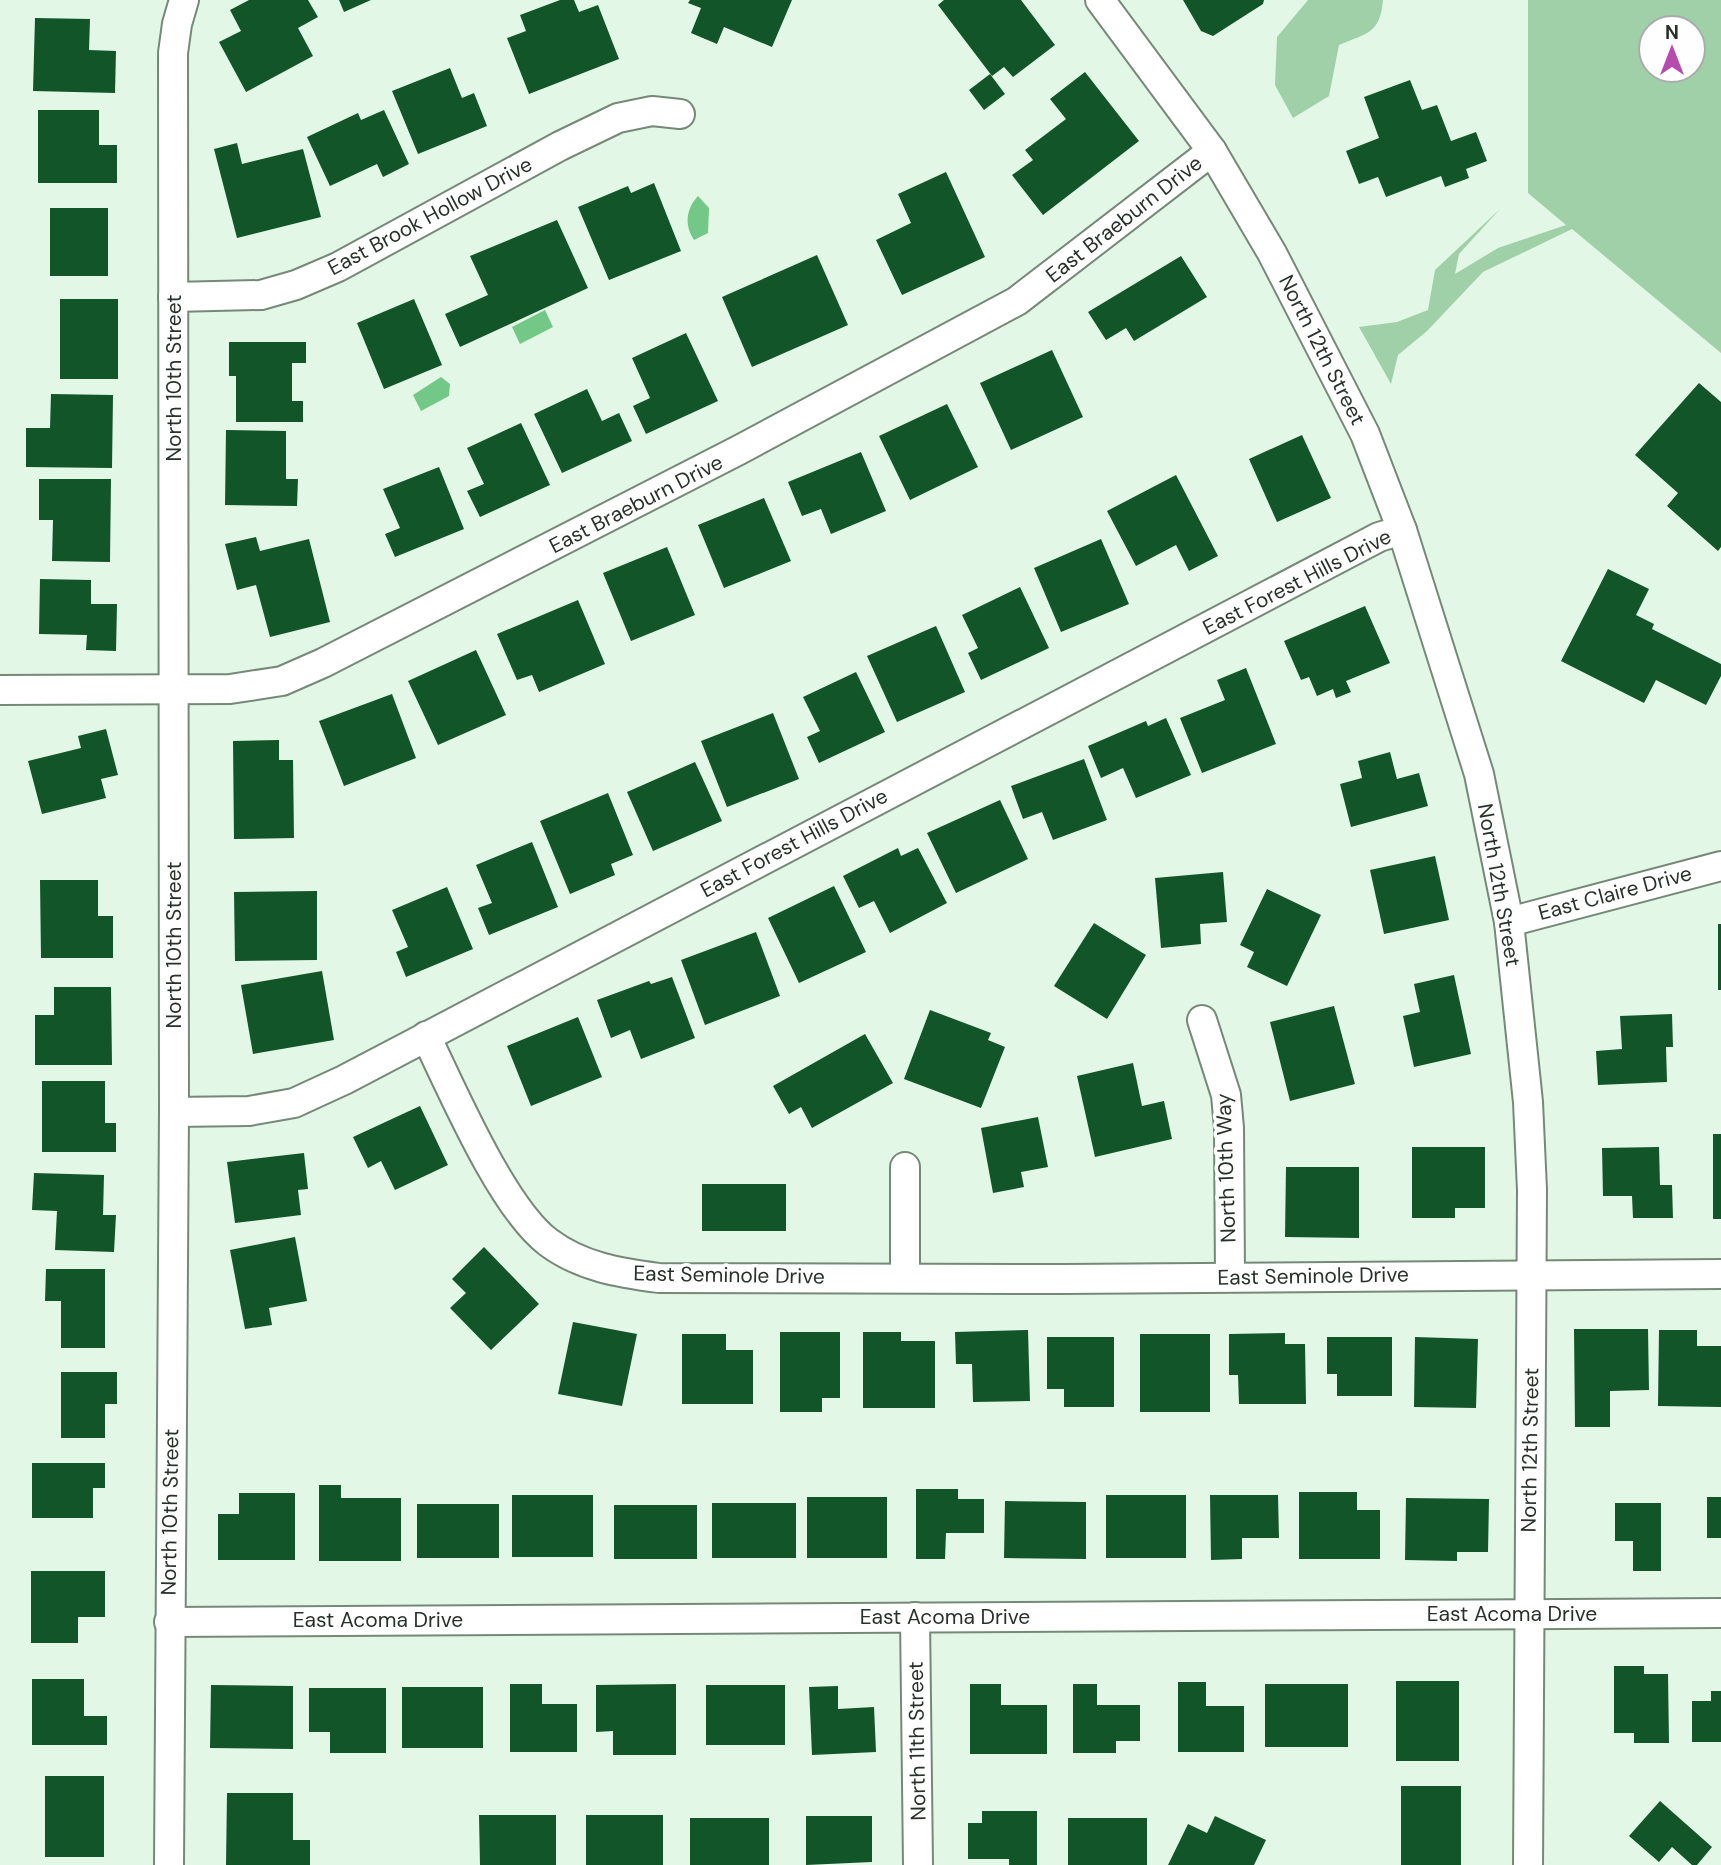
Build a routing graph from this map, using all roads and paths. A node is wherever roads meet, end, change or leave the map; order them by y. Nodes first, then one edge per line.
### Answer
1 (1100, 0) edge
2 (180, 12) edge
3 (680, 114) dead end
4 (1212, 151) junction
5 (173, 297) junction
6 (1402, 530) junction
7 (0, 690) edge
8 (174, 691) junction
9 (1721, 866) edge
10 (1509, 922) junction
11 (1202, 1020) dead end
12 (426, 1035) junction
13 (174, 1112) junction
14 (905, 1167) dead end
15 (1532, 1274) junction
16 (1721, 1274) edge
17 (905, 1277) junction
18 (1230, 1277) junction
19 (1721, 1613) edge
20 (1528, 1614) junction
21 (915, 1617) junction
22 (169, 1622) junction
23 (169, 1865) edge
24 (918, 1865) edge
25 (1528, 1865) edge

1 - 4 street, North 12th Street
2 - 5 street, North 10th Street
3 - 5 street, East Brook Hollow Drive
4 - 6 street, North 12th Street
4 - 8 street, East Braeburn Drive
5 - 8 street, North 10th Street
6 - 10 street, North 12th Street
6 - 12 street, East Forest Hills Drive
7 - 8 street, East Braeburn Drive
8 - 13 street, North 10th Street
9 - 10 street, East Claire Drive
10 - 15 street, North 12th Street
11 - 18 street, North 10th Way
12 - 13 street, East Forest Hills Drive
12 - 17 street, East Seminole Drive
13 - 22 street, North 10th Street
14 - 17 street
15 - 16 street, East Seminole Drive
15 - 18 street, East Seminole Drive
15 - 20 street, North 12th Street
17 - 18 street, East Seminole Drive
19 - 20 street, East Acoma Drive
20 - 21 street, East Acoma Drive
20 - 25 street, North 12th Street
21 - 22 street, East Acoma Drive
21 - 24 street, North 11th Street
22 - 23 street, North 10th Street

